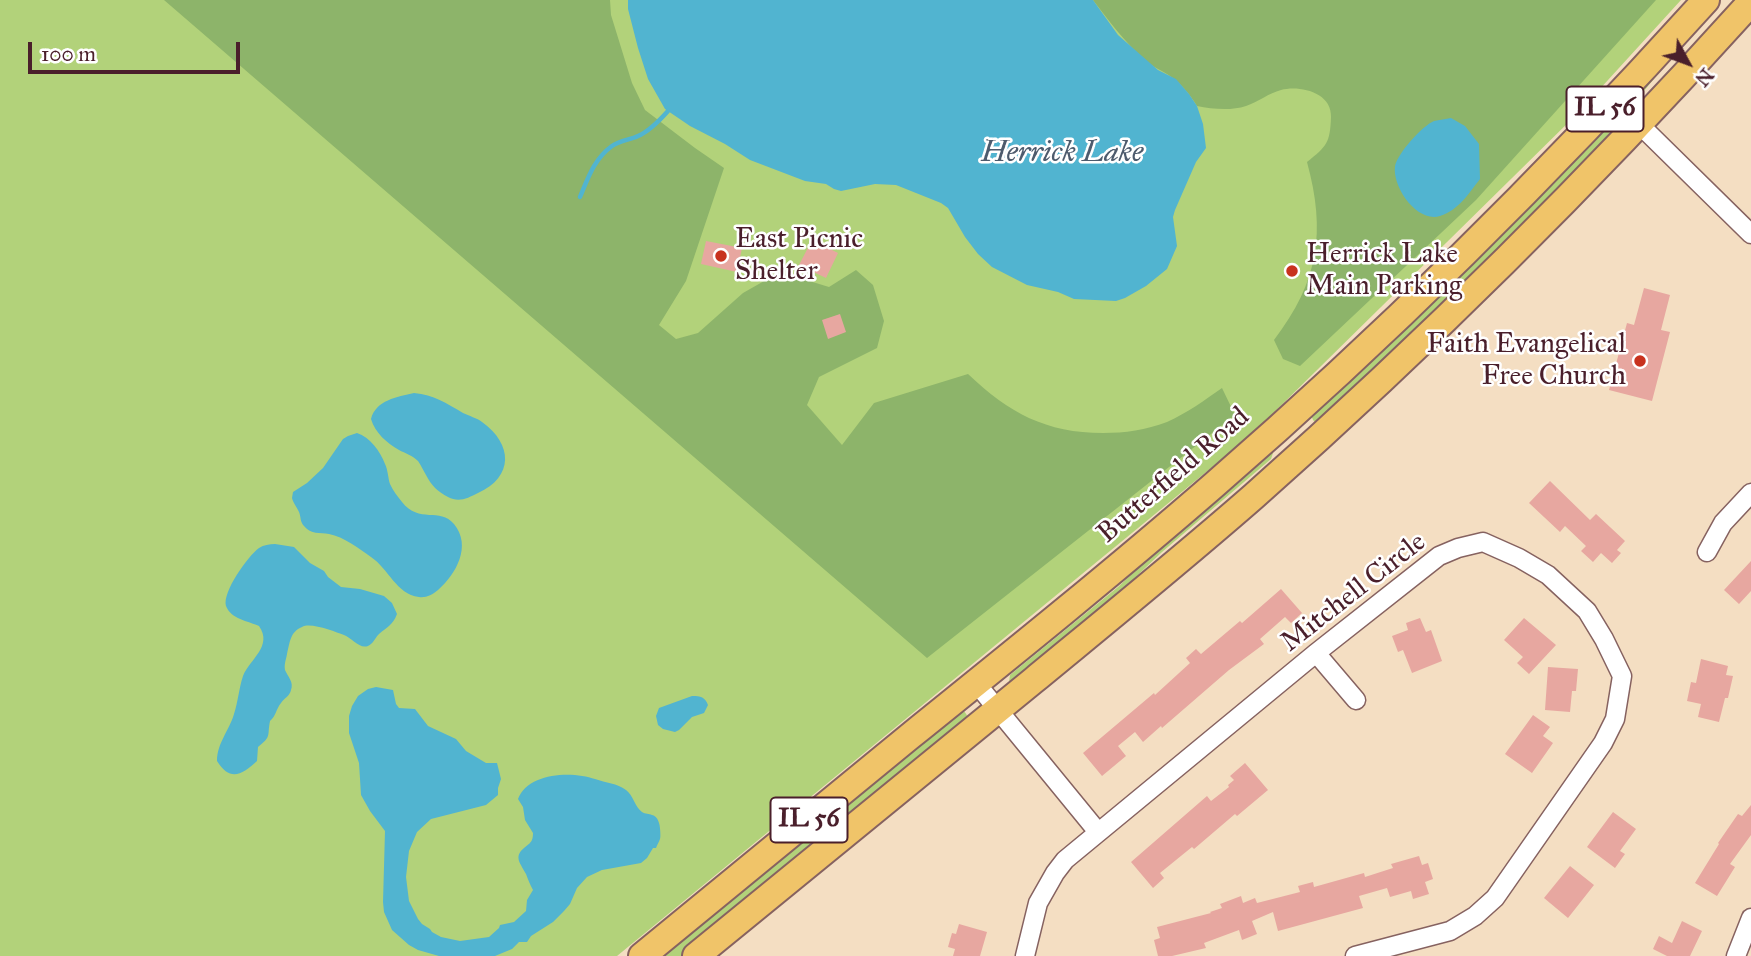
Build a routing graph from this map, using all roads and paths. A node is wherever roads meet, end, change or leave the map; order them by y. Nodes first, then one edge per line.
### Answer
1 (1706, 0) edge
2 (1751, 2) edge
3 (1639, 124) junction
4 (1751, 234) edge
5 (1751, 494) edge
6 (1707, 552) dead end
7 (1316, 653) junction
8 (976, 683) junction
9 (1356, 700) dead end
10 (998, 710) junction
11 (1098, 832) junction
12 (1751, 918) edge
13 (642, 956) edge
14 (696, 956) edge
15 (1025, 956) edge
16 (1355, 956) edge
17 (1735, 956) edge

1 - 8 main road, Butterfield Road / IL 56
2 - 3 main road, IL 56
3 - 4 street
3 - 10 main road, IL 56
5 - 6 street
7 - 9 street
7 - 11 street, Mitchell Circle
7 - 16 street, Mitchell Circle
8 - 10 street
8 - 13 main road, Butterfield Road / IL 56
10 - 11 street
10 - 14 main road, IL 56
11 - 15 street, Mitchell Circle
12 - 17 street

